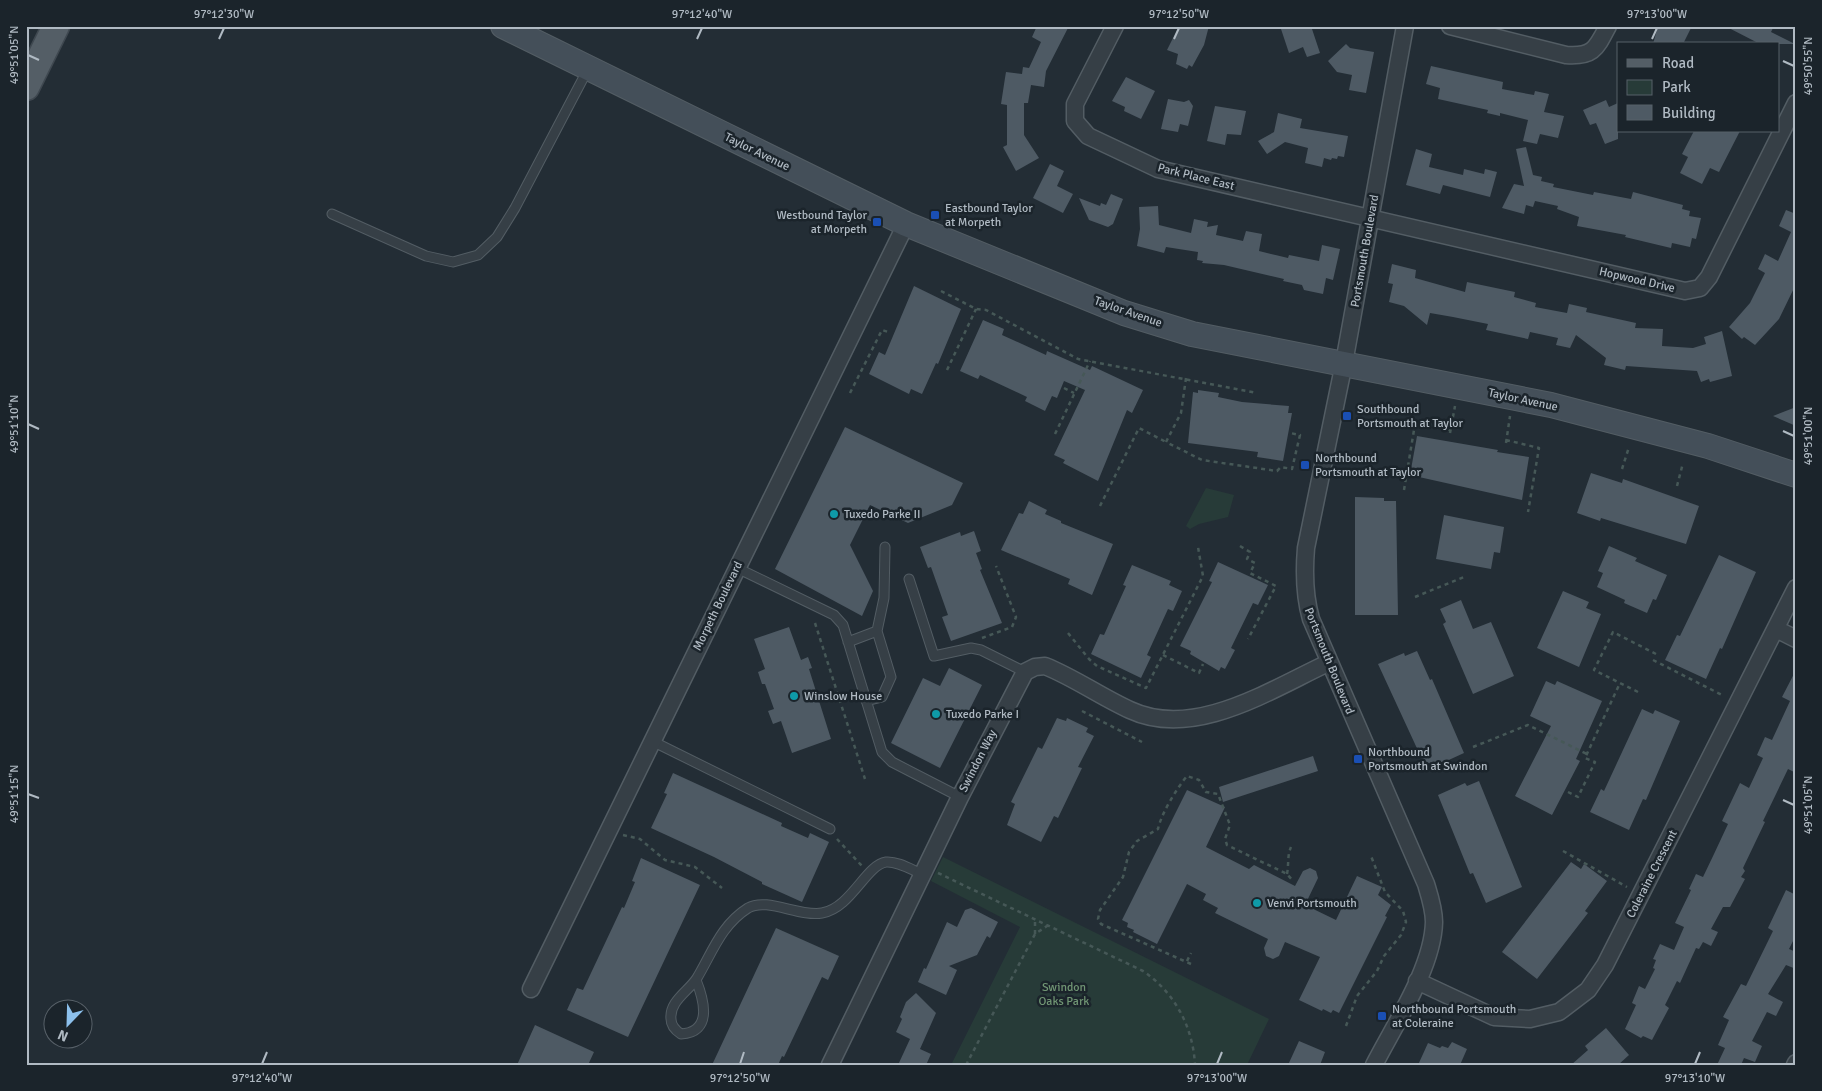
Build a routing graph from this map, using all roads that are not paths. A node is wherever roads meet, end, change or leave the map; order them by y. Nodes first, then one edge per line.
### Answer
1 (56, 26) edge
2 (1115, 26) edge
3 (1404, 26) edge
4 (1450, 26) edge
5 (1608, 26) edge
6 (519, 30) edge
7 (588, 68) junction
8 (26, 86) edge
9 (1796, 103) edge
10 (332, 214) dead end
11 (1371, 218) junction
12 (906, 224) junction
13 (1344, 363) junction
14 (1796, 475) edge
15 (886, 547) dead end
16 (736, 568) junction
17 (909, 579) dead end
18 (1796, 588) edge
19 (1776, 629) junction
20 (877, 631) junction
21 (1796, 639) edge
22 (848, 642) junction
23 (1328, 663) junction
24 (1025, 672) junction
25 (866, 700) junction
26 (652, 741) junction
27 (960, 797) junction
28 (830, 828) road end
29 (924, 871) junction
30 (696, 980) junction
31 (1417, 981) junction
32 (531, 989) dead end
33 (830, 1065) edge
34 (1374, 1065) edge

1 - 8 main road
2 - 11 street, Park Place East
3 - 11 street, Portsmouth Boulevard
4 - 5 street
6 - 7 street, Taylor Avenue
7 - 10 lane
7 - 12 street, Taylor Avenue
9 - 11 street, Hopwood Drive
11 - 13 street, Portsmouth Boulevard
12 - 13 street, Taylor Avenue
12 - 16 street, Morpeth Boulevard
13 - 14 street, Taylor Avenue
13 - 23 street, Portsmouth Boulevard
15 - 20 lane
16 - 22 lane
16 - 26 street, Morpeth Boulevard
17 - 24 lane
18 - 19 street, Coleraine Crescent
19 - 21 street
19 - 31 street, Coleraine Crescent
20 - 22 lane
20 - 25 lane
22 - 25 lane
23 - 24 street
23 - 31 street, Portsmouth Boulevard
24 - 27 street, Swindon Way
25 - 27 lane
26 - 28 lane
26 - 32 street, Morpeth Boulevard
27 - 29 street, Swindon Way
29 - 30 lane
29 - 33 street, Swindon Way
30 - 30 lane
31 - 34 street, Portsmouth Boulevard

